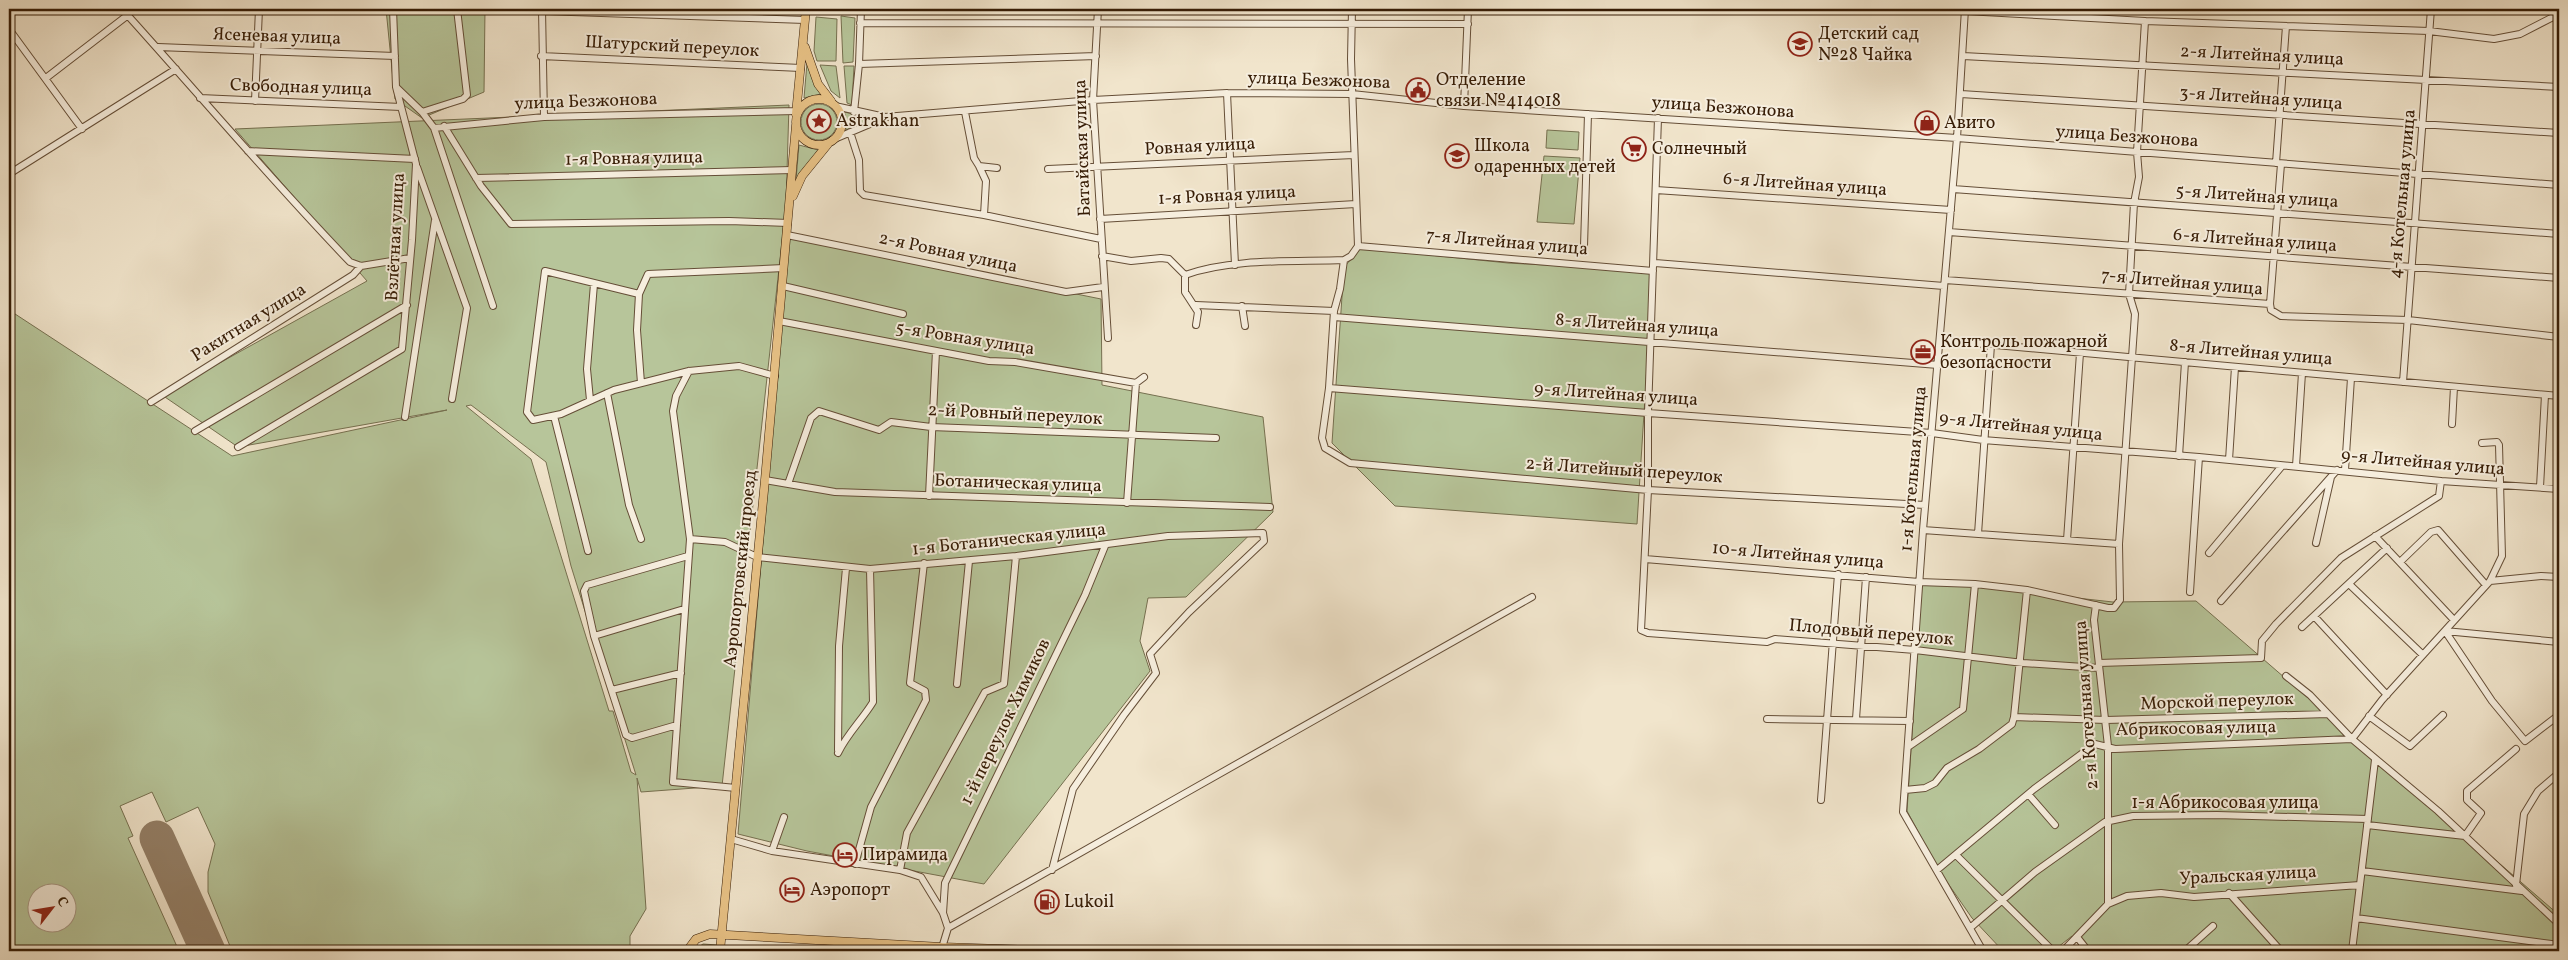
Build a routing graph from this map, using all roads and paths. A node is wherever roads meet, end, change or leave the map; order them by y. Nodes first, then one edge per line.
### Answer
1 (122, 9) edge
2 (258, 9) edge
3 (393, 9) edge
4 (457, 9) edge
5 (746, 9) edge
6 (806, 9) edge
7 (861, 9) edge
8 (1098, 9) edge
9 (1352, 9) edge
10 (1468, 9) edge
11 (2431, 9) edge
12 (542, 10) edge
13 (1965, 10) edge
14 (2559, 14) edge
15 (128, 16) junction
16 (746, 18) junction
17 (805, 20) junction
18 (2145, 21) junction
19 (860, 23) junction
20 (1098, 24) junction
21 (1468, 24) junction
22 (1352, 26) junction
23 (2286, 26) junction
24 (9, 29) edge
25 (2429, 31) junction
26 (804, 40) junction
27 (158, 47) junction
28 (257, 52) junction
29 (395, 56) junction
30 (542, 56) junction
31 (1096, 56) junction
32 (1963, 56) junction
33 (859, 64) junction
34 (2142, 65) junction
35 (801, 68) junction
36 (176, 69) junction
37 (2282, 72) junction
38 (46, 78) junction
39 (2427, 80) junction
40 (396, 87) junction
41 (2559, 87) edge
42 (1227, 93) junction
43 (1352, 94) junction
44 (1961, 94) junction
45 (200, 98) junction
46 (1093, 100) junction
47 (255, 101) junction
48 (834, 104) junction
49 (1464, 106) junction
50 (2140, 106) junction
51 (401, 107) junction
52 (422, 112) junction
53 (854, 112) junction
54 (965, 112) junction
55 (796, 114) junction
56 (1588, 114) junction
57 (2279, 115) junction
58 (544, 117) junction
59 (885, 118) junction
60 (1658, 118) junction
61 (2423, 124) junction
62 (796, 125) junction
63 (444, 126) junction
64 (434, 128) junction
65 (82, 129) junction
66 (850, 132) junction
67 (2559, 133) edge
68 (1957, 138) junction
69 (831, 141) junction
70 (248, 151) junction
71 (2137, 152) junction
72 (1354, 155) junction
73 (415, 161) junction
74 (1229, 161) junction
75 (2279, 163) junction
76 (979, 166) junction
77 (1097, 167) junction
78 (996, 168) dead end
79 (1048, 169) dead end
80 (792, 170) junction
81 (9, 174) edge
82 (2419, 174) junction
83 (476, 178) junction
84 (2559, 185) edge
85 (1656, 190) junction
86 (1953, 190) junction
87 (2134, 203) junction
88 (1356, 204) junction
89 (790, 208) junction
90 (1233, 210) junction
91 (1951, 210) junction
92 (2278, 214) junction
93 (984, 215) junction
94 (435, 218) junction
95 (1100, 219) junction
96 (788, 223) junction
97 (2416, 224) junction
98 (1949, 232) junction
99 (2559, 234) edge
100 (787, 235) junction
101 (1101, 239) junction
102 (1358, 246) junction
103 (1584, 246) dead end
104 (2132, 247) junction
105 (1102, 256) junction
106 (2274, 256) junction
107 (410, 258) junction
108 (1344, 260) junction
109 (1655, 263) junction
110 (1234, 265) junction
111 (361, 266) junction
112 (2412, 267) junction
113 (784, 268) junction
114 (1653, 271) junction
115 (1185, 275) junction
116 (2559, 278) edge
117 (1945, 283) junction
118 (594, 284) junction
119 (782, 286) junction
120 (1103, 287) junction
121 (639, 294) junction
122 (2129, 294) junction
123 (2270, 304) junction
124 (1196, 305) junction
125 (408, 306) junction
126 (493, 306) dead end
127 (1242, 306) junction
128 (904, 314) dead end
129 (1334, 314) junction
130 (2408, 320) junction
131 (780, 321) junction
132 (1196, 325) dead end
133 (1245, 326) dead end
134 (2559, 337) edge
135 (1108, 338) dead end
136 (1940, 340) junction
137 (1650, 342) junction
138 (1991, 345) junction
139 (936, 351) junction
140 (2080, 353) junction
141 (2133, 358) junction
142 (2185, 362) junction
143 (1938, 366) junction
144 (2235, 367) junction
145 (689, 371) junction
146 (2302, 373) junction
147 (774, 376) junction
148 (1144, 377) dead end
149 (2351, 378) junction
150 (2403, 382) junction
151 (640, 383) junction
152 (1136, 383) junction
153 (2454, 387) junction
154 (1329, 388) junction
155 (607, 393) junction
156 (2546, 395) junction
157 (2559, 396) edge
158 (452, 399) dead end
159 (590, 400) junction
160 (151, 402) dead end
161 (1648, 414) junction
162 (554, 416) junction
163 (405, 417) dead end
164 (2452, 424) dead end
165 (931, 427) junction
166 (195, 431) dead end
167 (1932, 433) junction
168 (1132, 435) junction
169 (1216, 438) dead end
170 (1984, 440) junction
171 (2482, 444) dead end
172 (238, 447) dead end
173 (2075, 448) junction
174 (2126, 452) junction
175 (2179, 456) junction
176 (2199, 457) junction
177 (2229, 460) junction
178 (2282, 466) junction
179 (2296, 466) junction
180 (2345, 470) junction
181 (2334, 473) junction
182 (765, 480) junction
183 (2441, 481) junction
184 (788, 484) junction
185 (2501, 486) junction
186 (2540, 487) junction
187 (2559, 488) edge
188 (1648, 490) junction
189 (930, 496) junction
190 (1127, 503) junction
191 (1925, 505) junction
192 (1270, 508) dead end
193 (1923, 530) junction
194 (1978, 534) junction
195 (2375, 536) junction
196 (690, 539) junction
197 (641, 540) dead end
198 (2067, 540) junction
199 (2316, 543) dead end
200 (2119, 544) junction
201 (1105, 546) junction
202 (2387, 548) junction
203 (588, 551) dead end
204 (2209, 553) dead end
205 (688, 556) junction
206 (757, 556) junction
207 (1016, 556) junction
208 (1645, 559) junction
209 (969, 561) junction
210 (2400, 562) junction
211 (924, 564) junction
212 (846, 568) junction
213 (870, 569) junction
214 (1838, 574) junction
215 (1866, 577) junction
216 (2559, 577) edge
217 (1920, 582) junction
218 (2488, 583) junction
219 (1975, 584) junction
220 (2349, 584) junction
221 (2027, 590) junction
222 (2190, 592) dead end
223 (1532, 597) dead end
224 (2221, 601) dead end
225 (2096, 605) junction
226 (684, 609) junction
227 (2314, 616) junction
228 (2454, 620) junction
229 (2302, 627) dead end
230 (2445, 631) junction
231 (594, 636) junction
232 (2559, 642) edge
233 (1833, 644) junction
234 (1861, 647) junction
235 (1915, 650) junction
236 (2423, 655) junction
237 (1968, 656) junction
238 (2020, 663) junction
239 (2099, 666) junction
240 (681, 673) junction
241 (2286, 676) dead end
242 (957, 684) dead end
243 (612, 690) junction
244 (2386, 695) junction
245 (2328, 714) junction
246 (2559, 714) edge
247 (2443, 715) dead end
248 (2370, 716) junction
249 (2014, 717) junction
250 (1767, 718) dead end
251 (1828, 719) junction
252 (1856, 719) junction
253 (2106, 720) junction
254 (1910, 721) junction
255 (677, 725) junction
256 (2352, 739) junction
257 (2108, 746) junction
258 (1908, 747) junction
259 (2516, 749) dead end
260 (2376, 760) junction
261 (2559, 773) edge
262 (736, 788) junction
263 (1905, 790) junction
264 (2029, 795) junction
265 (1820, 800) dead end
266 (784, 817) dead end
267 (2109, 821) junction
268 (2367, 822) junction
269 (2054, 825) dead end
270 (2464, 836) junction
271 (731, 839) junction
272 (772, 851) junction
273 (1956, 855) junction
274 (855, 864) junction
275 (900, 870) junction
276 (1052, 870) junction
277 (1937, 870) junction
278 (2362, 870) junction
279 (2516, 884) junction
280 (2360, 885) junction
281 (2523, 891) junction
282 (2229, 893) junction
283 (2000, 900) junction
284 (2108, 904) junction
285 (942, 913) junction
286 (2356, 918) junction
287 (2559, 924) edge
288 (2213, 926) dead end
289 (948, 928) junction
290 (1970, 928) junction
291 (722, 934) junction
292 (2077, 937) junction
293 (2559, 945) edge
294 (941, 949) edge
295 (687, 951) edge
296 (720, 951) edge
297 (1045, 951) edge
298 (1065, 951) edge
299 (1983, 951) edge
300 (2053, 951) edge
301 (2063, 951) edge
302 (2088, 951) edge
303 (2185, 951) edge
304 (2281, 951) edge
305 (2352, 951) edge

1 - 15 street
2 - 28 street
3 - 29 street, Взлётная улица
4 - 52 street
5 - 16 street
6 - 17 main road
7 - 19 street
8 - 20 street, Батайская улица
9 - 22 street
10 - 21 street
11 - 25 street, 4-я Котельная улица
12 - 16 street
12 - 30 street
13 - 18 street
13 - 32 street, 1-я Котельная улица
14 - 25 street
15 - 27 street
15 - 38 street
16 - 17 street
17 - 26 main road
18 - 23 street
18 - 34 street, 2-я Котельная улица
19 - 20 street
19 - 33 street
20 - 22 street
20 - 31 street, Батайская улица
21 - 22 street
21 - 49 street
22 - 43 street
23 - 25 street
23 - 37 street
24 - 38 street
25 - 39 street, 4-я Котельная улица
26 - 35 main road
26 - 48 main road
27 - 28 street, Ясеневая улица
27 - 36 street
28 - 29 street, Ясеневая улица
28 - 47 street
29 - 40 street, Взлётная улица
30 - 35 street, Шатурский переулок
30 - 58 street
31 - 33 street
31 - 46 street, Батайская улица
32 - 34 street, 2-я Литейная улица
32 - 44 street, 1-я Котельная улица
33 - 53 street
34 - 37 street, 2-я Литейная улица
34 - 50 street, 2-я Котельная улица
35 - 55 main road
36 - 45 street
36 - 65 street
37 - 39 street, 2-я Литейная улица
37 - 57 street
38 - 65 street
39 - 41 street, 2-я Литейная улица
39 - 61 street, 4-я Котельная улица
40 - 51 street, Взлётная улица
40 - 52 street
42 - 43 street, улица Безжонова
42 - 46 street, улица Безжонова
42 - 74 street
43 - 49 street, улица Безжонова
43 - 72 street
44 - 50 street, 3-я Литейная улица
44 - 68 street, 1-я Котельная улица
45 - 47 street, Свободная улица
45 - 70 street
46 - 54 street, улица Безжонова
46 - 77 street, Батайская улица
47 - 51 street, Свободная улица
48 - 53 street
48 - 55 main road
48 - 69 main road
49 - 56 street, улица Безжонова
50 - 57 street, 3-я Литейная улица
50 - 71 street, 2-я Котельная улица
51 - 73 street, Взлётная улица
52 - 64 street
53 - 59 street
54 - 59 street, улица Безжонова
54 - 76 street
55 - 58 street, улица Безжонова
55 - 62 main road
56 - 60 street, улица Безжонова
56 - 103 street
57 - 61 street, 3-я Литейная улица
57 - 75 street
58 - 63 street, улица Безжонова
59 - 66 street
60 - 68 street, улица Безжонова
60 - 85 street
61 - 67 street, 3-я Литейная улица
61 - 82 street, 4-я Котельная улица
62 - 69 main road
62 - 80 main road
63 - 64 street, улица Безжонова
63 - 83 street
64 - 126 street
65 - 81 street
66 - 69 street
66 - 93 street
68 - 71 street, улица Безжонова
68 - 86 street, 1-я Котельная улица
69 - 89 main road
70 - 73 street
70 - 111 street
71 - 75 street, улица Безжонова
71 - 87 street, 2-я Котельная улица
72 - 74 street, Ровная улица
72 - 88 street
73 - 94 street
73 - 107 street, Взлётная улица
74 - 77 street, Ровная улица
74 - 90 street
75 - 82 street, улица Безжонова
75 - 92 street
76 - 78 street
76 - 93 street
77 - 79 street, Ровная улица
77 - 95 street, Батайская улица
80 - 83 street, 1-я Ровная улица
80 - 89 main road
82 - 84 street, улица Безжонова
82 - 97 street, 4-я Котельная улица
83 - 96 street
85 - 91 street, 6-я Литейная улица
85 - 109 street
86 - 87 street, 5-я Литейная улица
86 - 91 street, 1-я Котельная улица
87 - 92 street, 5-я Литейная улица
87 - 104 street, 2-я Котельная улица
88 - 90 street, 1-я Ровная улица
88 - 102 street
89 - 96 main road, Аэропортовский проезд
90 - 95 street, 1-я Ровная улица
90 - 110 street
91 - 98 street, 1-я Котельная улица
92 - 97 street, 5-я Литейная улица
92 - 106 street
93 - 101 street
94 - 158 street
94 - 163 street
95 - 101 street, Батайская улица
96 - 100 main road, Аэропортовский проезд
97 - 99 street, 5-я Литейная улица
97 - 112 street, 4-я Котельная улица
98 - 104 street, 6-я Литейная улица
98 - 117 street, 1-я Котельная улица
100 - 113 main road, Аэропортовский проезд
100 - 120 street, 2-я Ровная улица
101 - 105 street, Батайская улица
102 - 108 street
102 - 114 street, 7-я Литейная улица
104 - 106 street, 6-я Литейная улица
104 - 122 street, 2-я Котельная улица
105 - 115 street
105 - 120 street, Батайская улица
106 - 112 street, 6-я Литейная улица
106 - 123 street
107 - 111 street
107 - 125 street, Взлётная улица
108 - 110 street
108 - 129 street
109 - 114 street
109 - 117 street, 7-я Литейная улица
110 - 115 street
111 - 160 street, Ракитная улица
112 - 116 street, 6-я Литейная улица
112 - 130 street, 4-я Котельная улица
113 - 119 main road, Аэропортовский проезд
113 - 121 street
114 - 137 street
115 - 124 street
117 - 122 street, 7-я Литейная улица
117 - 136 street, 1-я Котельная улица
118 - 121 street
118 - 159 street
118 - 162 street
119 - 128 street
119 - 131 main road, Аэропортовский проезд
120 - 135 street, Батайская улица
121 - 151 street
122 - 123 street, 7-я Литейная улица
122 - 141 street, 2-я Котельная улица
123 - 130 street, 7-я Литейная улица
124 - 127 street
124 - 132 street
125 - 166 street
125 - 172 street, Взлётная улица
127 - 129 street
127 - 133 street
129 - 137 street, 8-я Литейная улица
129 - 154 street
130 - 134 street, 7-я Литейная улица
130 - 150 street, 4-я Котельная улица
131 - 139 street, 5-я Ровная улица
131 - 147 main road, Аэропортовский проезд
136 - 138 street, 8-я Литейная улица
136 - 143 street, 1-я Котельная улица
137 - 143 street, 8-я Литейная улица
137 - 161 street
138 - 140 street, 8-я Литейная улица
138 - 170 street
139 - 152 street, 5-я Ровная улица
139 - 165 street
140 - 141 street, 8-я Литейная улица
140 - 173 street
141 - 142 street, 8-я Литейная улица
141 - 174 street, 2-я Котельная улица
142 - 144 street, 8-я Литейная улица
142 - 175 street
143 - 167 street, 1-я Котельная улица
144 - 146 street, 8-я Литейная улица
144 - 177 street
145 - 147 street
145 - 151 street
145 - 196 street
146 - 149 street, 8-я Литейная улица
146 - 179 street
147 - 182 main road, Аэропортовский проезд
148 - 152 street
149 - 150 street, 8-я Литейная улица
149 - 180 street
150 - 153 street, 8-я Литейная улица
151 - 155 street
152 - 168 street
153 - 156 street, 8-я Литейная улица
153 - 164 street
154 - 161 street, 9-я Литейная улица
154 - 188 street, 2-й Литейный переулок
155 - 159 street
155 - 197 street
156 - 157 street, 8-я Литейная улица
156 - 186 street
159 - 162 street
161 - 167 street, 9-я Литейная улица
161 - 188 street
162 - 203 street
165 - 168 street, 2-й Ровный переулок
165 - 184 street, 2-й Ровный переулок
165 - 189 street
167 - 170 street, 9-я Литейная улица
167 - 191 street, 1-я Котельная улица
168 - 169 street, 2-й Ровный переулок
168 - 190 street
170 - 173 street, 9-я Литейная улица
170 - 194 street
171 - 185 street
173 - 174 street, 9-я Литейная улица
173 - 198 street
174 - 175 street, 9-я Литейная улица
174 - 200 street, 2-я Котельная улица
175 - 176 street, 9-я Литейная улица
176 - 177 street, 9-я Литейная улица
176 - 222 street
177 - 178 street, 9-я Литейная улица
178 - 179 street, 9-я Литейная улица
178 - 204 street
179 - 181 street, 9-я Литейная улица
180 - 181 street, 9-я Литейная улица
180 - 183 street, 9-я Литейная улица
181 - 199 street
181 - 224 street
182 - 184 street, Ботаническая улица
182 - 206 main road, Аэропортовский проезд
183 - 185 street, 9-я Литейная улица
183 - 195 street
184 - 189 street, Ботаническая улица
185 - 186 street, 9-я Литейная улица
185 - 218 street
186 - 187 street, 9-я Литейная улица
188 - 191 street, 2-й Литейный переулок
188 - 208 street
189 - 190 street, Ботаническая улица
190 - 192 street, Ботаническая улица
191 - 193 street, 1-я Котельная улица
193 - 194 street
193 - 217 street, 1-я Котельная улица
194 - 198 street
195 - 202 street
195 - 239 street, Плодовый переулок
196 - 205 street
196 - 206 street, 1-я Ботаническая улица
198 - 200 street
200 - 225 street, 2-я Котельная улица
201 - 207 street, 1-я Ботаническая улица
201 - 276 street, 1-я Ботаническая улица
201 - 285 street, 1-й переулок Химиков
202 - 210 street
202 - 220 street
205 - 226 street
205 - 231 street
206 - 212 street, 1-я Ботаническая улица
206 - 262 main road, Аэропортовский проезд
207 - 209 street, 1-я Ботаническая улица
207 - 275 street
208 - 214 street, 10-я Литейная улица
208 - 233 street, Плодовый переулок
209 - 211 street, 1-я Ботаническая улица
209 - 242 street
210 - 218 street
210 - 228 street
211 - 213 street, 1-я Ботаническая улица
211 - 274 street
212 - 213 street, 1-я Ботаническая улица
212 - 213 street
214 - 215 street, 10-я Литейная улица
214 - 233 street
215 - 217 street, 10-я Литейная улица
215 - 234 street
216 - 218 street
217 - 219 street, 10-я Литейная улица
217 - 235 street, 1-я Котельная улица
218 - 228 street
219 - 221 street, 10-я Литейная улица
219 - 237 street
220 - 227 street
220 - 236 street
221 - 225 street, 10-я Литейная улица
221 - 238 street
223 - 276 street
225 - 239 street, 2-я Котельная улица
226 - 231 street
226 - 240 street
227 - 229 street
227 - 244 street
228 - 230 street
230 - 232 street
230 - 236 street
230 - 246 street
231 - 243 street
233 - 234 street, Плодовый переулок
233 - 251 street
234 - 235 street, Плодовый переулок
234 - 252 street
235 - 237 street, Плодовый переулок
235 - 254 street, 1-я Котельная улица
236 - 244 street
237 - 238 street, Плодовый переулок
237 - 258 street
238 - 239 street, Плодовый переулок
238 - 249 street
239 - 253 street, 2-я Котельная улица
240 - 243 street
240 - 255 street
241 - 245 street
243 - 255 street
244 - 248 street
245 - 253 street, Морской переулок
245 - 256 street
247 - 248 street
248 - 256 street
249 - 253 street, Морской переулок
249 - 263 street
250 - 251 street
251 - 252 street
251 - 265 street
252 - 254 street
253 - 257 street, 2-я Котельная улица
254 - 258 street, 1-я Котельная улица
255 - 262 street
256 - 257 street, Абрикосовая улица
256 - 260 street
257 - 264 street, Абрикосовая улица
257 - 267 street, 2-я Котельная улица
258 - 263 street, 1-я Котельная улица
259 - 270 street
260 - 268 street
260 - 270 street
261 - 279 street
262 - 271 main road, Аэропортовский проезд
263 - 277 street, 1-я Котельная улица
264 - 269 street
264 - 273 street, Абрикосовая улица
266 - 272 street
267 - 268 street, 1-я Абрикосовая улица
267 - 283 street, 1-я Абрикосовая улица
267 - 284 street, 2-я Котельная улица
268 - 270 street, 1-я Абрикосовая улица
268 - 278 street
270 - 279 street
271 - 272 street
271 - 291 main road, Аэропортовский проезд
272 - 274 street
273 - 277 street, Абрикосовая улица
273 - 283 street
274 - 275 street
275 - 285 street
276 - 289 street
277 - 290 street
278 - 280 street
278 - 281 street
279 - 281 street
280 - 282 street, Уральская улица
280 - 286 street
281 - 287 street
282 - 284 street, Уральская улица
282 - 304 street
283 - 290 street, 1-я Абрикосовая улица
283 - 300 street
284 - 292 street
285 - 289 street
286 - 293 street
286 - 305 street
288 - 303 street
289 - 294 street
290 - 299 street
291 - 294 main road
291 - 295 main road
291 - 296 main road, Аэропортовский проезд
292 - 301 street
292 - 302 street
294 - 297 main road
297 - 298 main road

